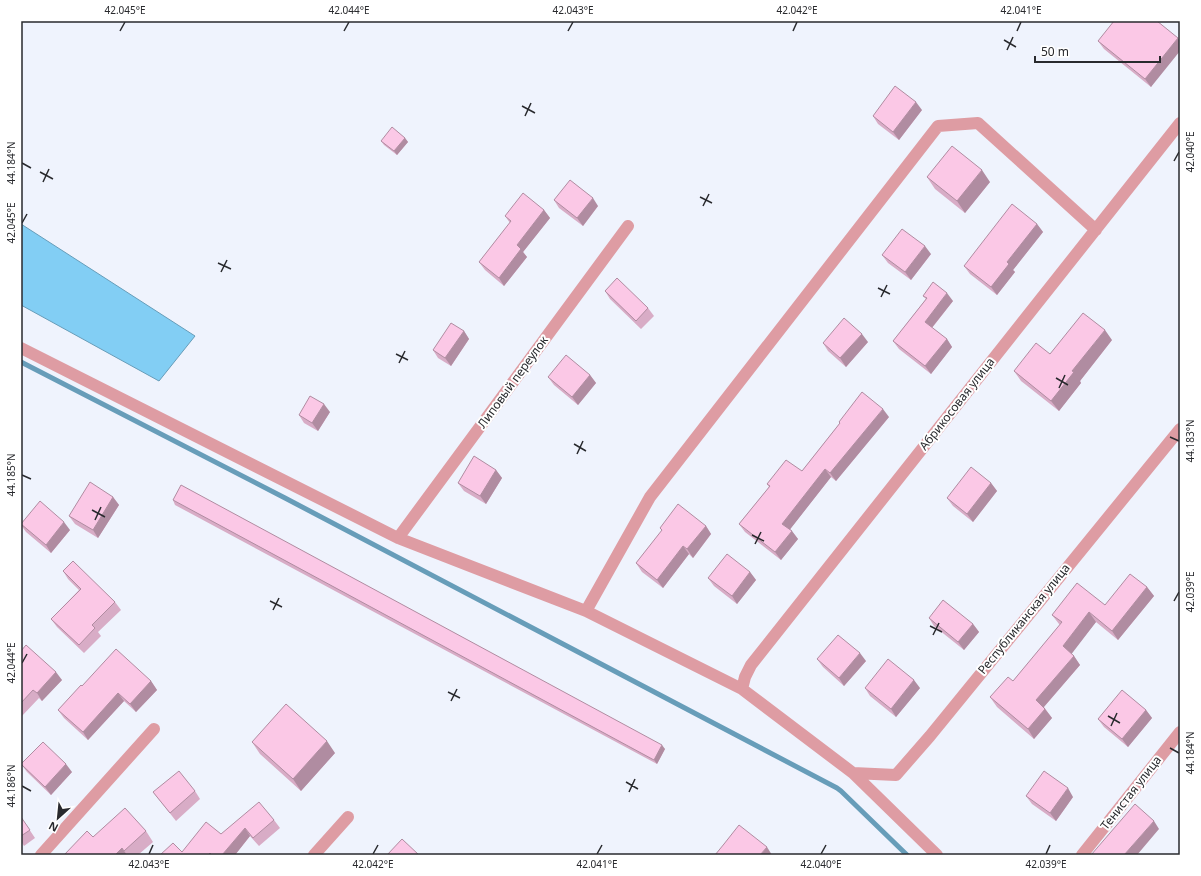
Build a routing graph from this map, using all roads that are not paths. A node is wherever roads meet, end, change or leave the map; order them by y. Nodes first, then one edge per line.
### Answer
1 (1180, 123) edge
2 (628, 226) dead end
3 (1096, 230) junction
4 (21, 348) edge
5 (1180, 429) edge
6 (398, 538) junction
7 (586, 611) junction
8 (742, 689) junction
9 (154, 729) dead end
10 (1180, 732) edge
11 (853, 773) junction
12 (348, 817) dead end
13 (41, 855) edge
14 (314, 855) edge
15 (937, 855) edge
16 (1082, 855) edge

1 - 3 street, Абрикосовая улица
2 - 6 street, Липовый переулок
3 - 7 street
3 - 8 street, Абрикосовая улица
4 - 6 street
5 - 11 street, Республиканская улица
6 - 7 street
7 - 8 street
8 - 11 street
9 - 13 street
10 - 16 street, Тенистая улица
11 - 15 street
12 - 14 street

